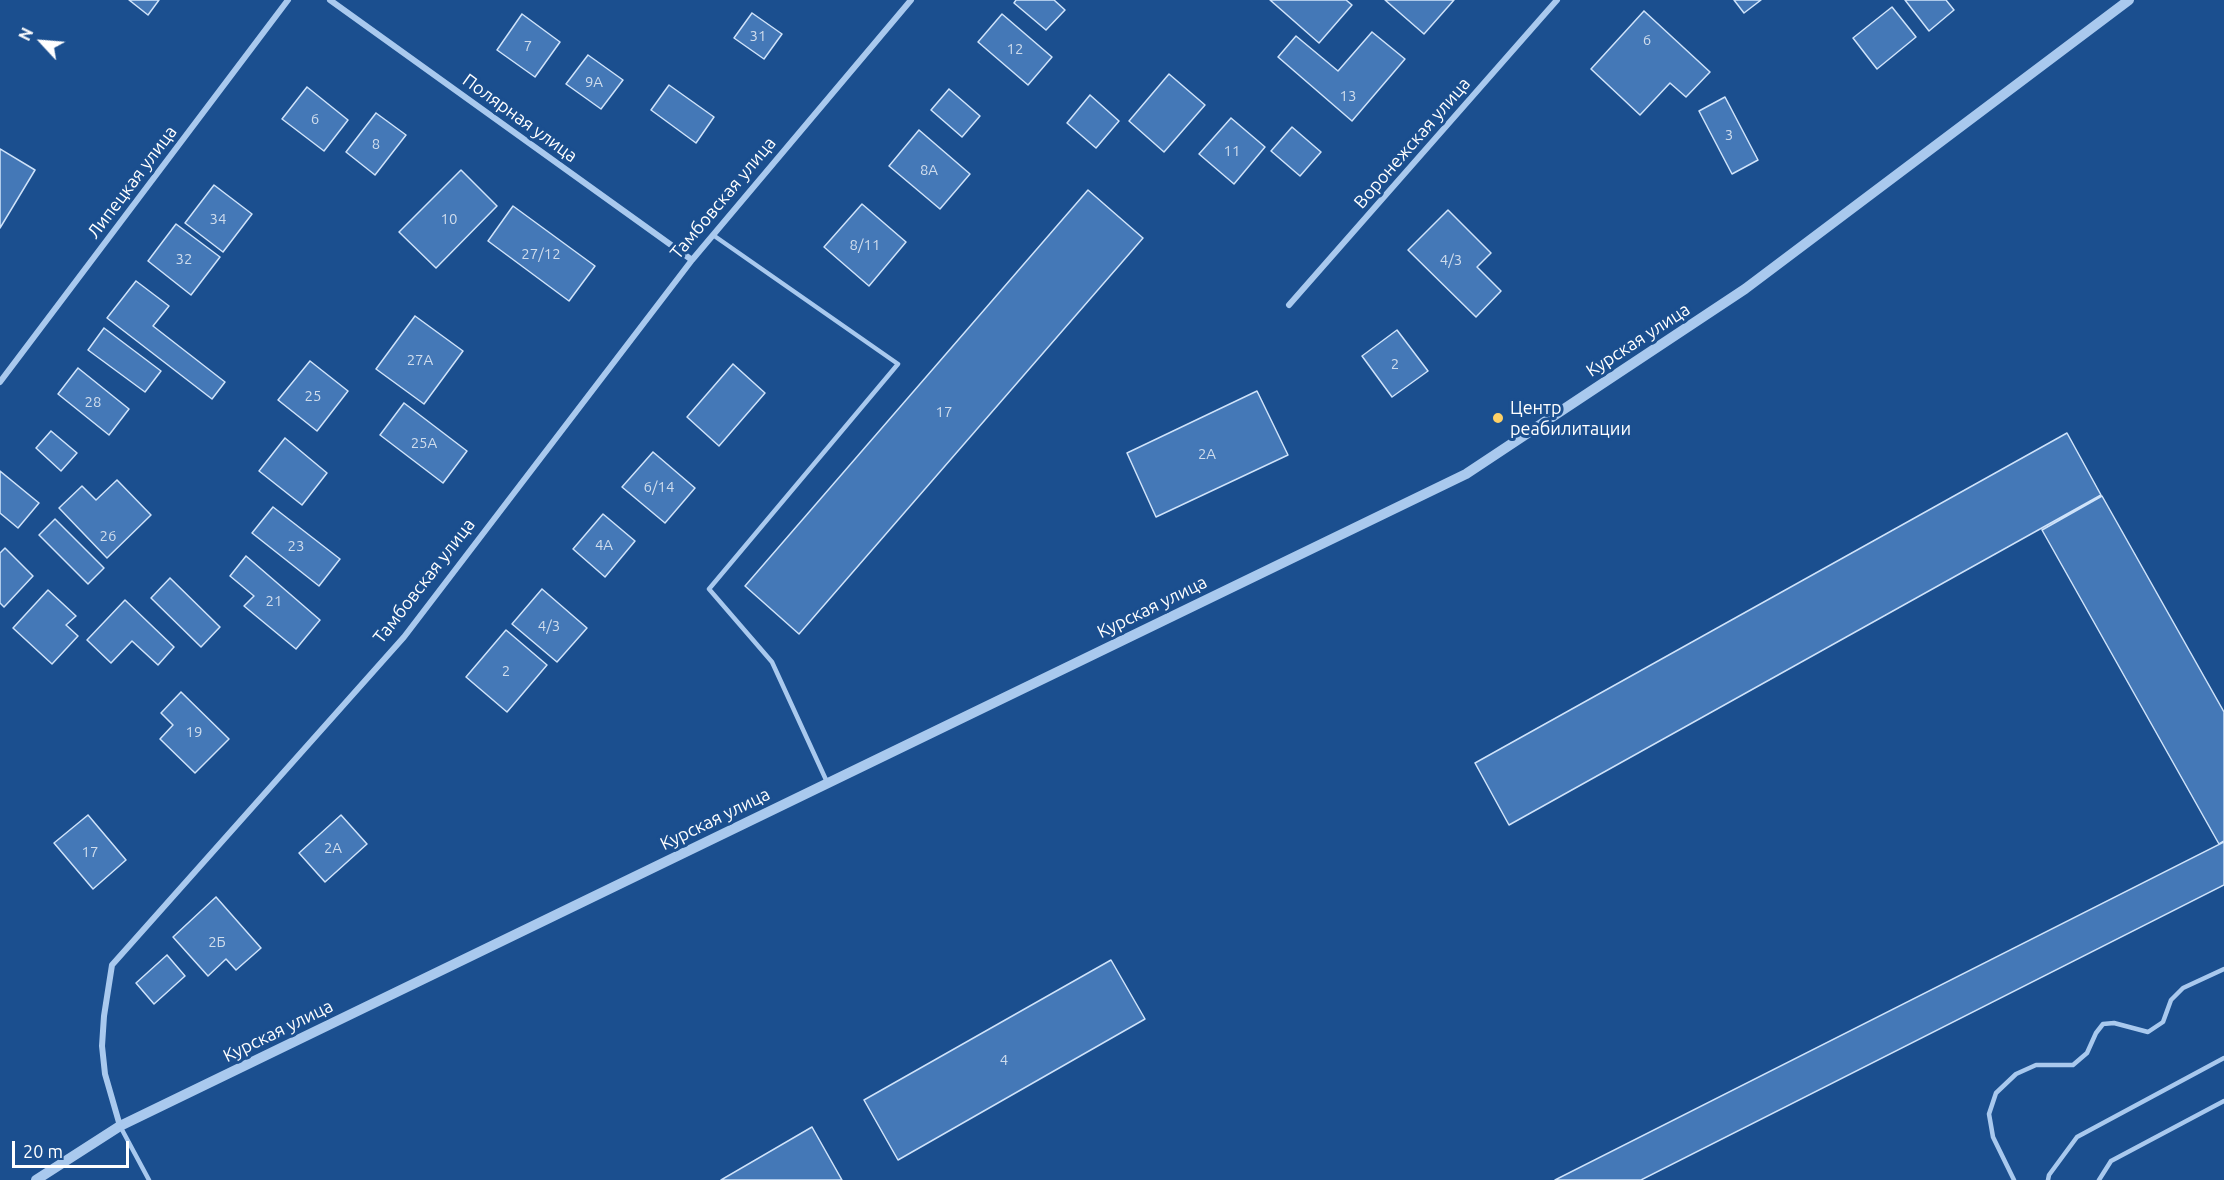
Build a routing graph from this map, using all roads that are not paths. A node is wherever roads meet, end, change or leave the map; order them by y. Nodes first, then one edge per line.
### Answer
1 (288, 0) edge
2 (330, 0) edge
3 (911, 0) edge
4 (1557, 0) edge
5 (2129, 0) edge
6 (713, 235) junction
7 (692, 260) junction
8 (1289, 305) dead end
9 (0, 382) edge
10 (827, 783) junction
11 (2224, 969) edge
12 (2224, 1058) edge
13 (2224, 1101) edge
14 (120, 1126) junction
15 (36, 1180) edge
16 (149, 1180) edge
17 (2014, 1180) edge
18 (2048, 1180) edge
19 (2099, 1180) edge

1 - 9 street, Липецкая улица
2 - 7 street, Полярная улица
3 - 6 street, Тамбовская улица
4 - 8 street, Воронежская улица
5 - 10 street, Курская улица
6 - 7 street, Тамбовская улица
6 - 10 lane
7 - 14 street, Тамбовская улица
10 - 14 street, Курская улица
11 - 17 lane
12 - 18 lane
13 - 19 lane
14 - 15 street
14 - 16 lane

